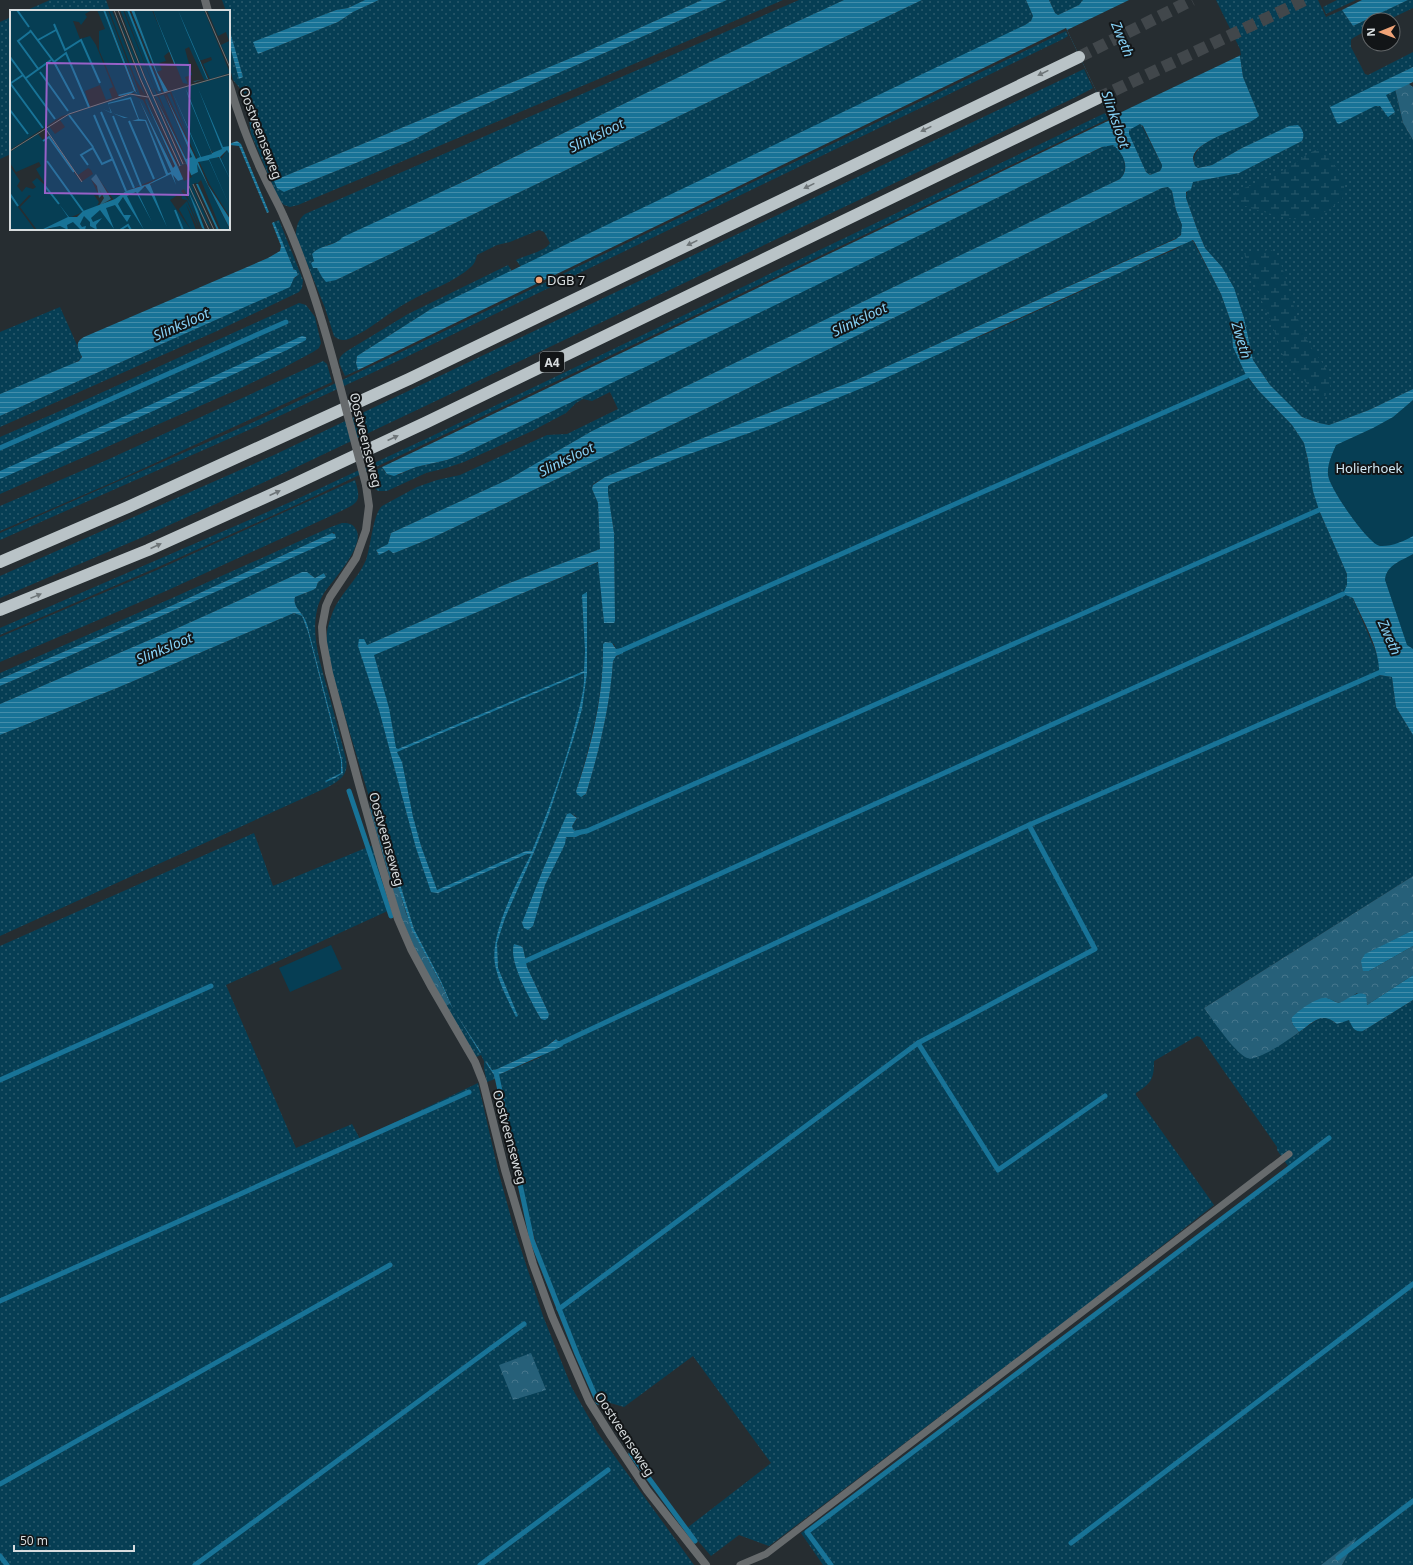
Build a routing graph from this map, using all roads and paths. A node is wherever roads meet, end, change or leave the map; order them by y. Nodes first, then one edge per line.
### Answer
1 (205, 0) edge
2 (208, 10) edge
3 (1079, 57) tunnel mouth
4 (230, 86) edge
5 (1098, 98) tunnel mouth
6 (0, 562) edge
7 (0, 610) edge
8 (1289, 1154) dead end
9 (706, 1565) edge
10 (740, 1565) edge

1 - 2 street
3 -> 6 highway
4 - 9 street, Oostveenseweg, bridge
7 -> 5 highway, A4
8 - 10 lane

